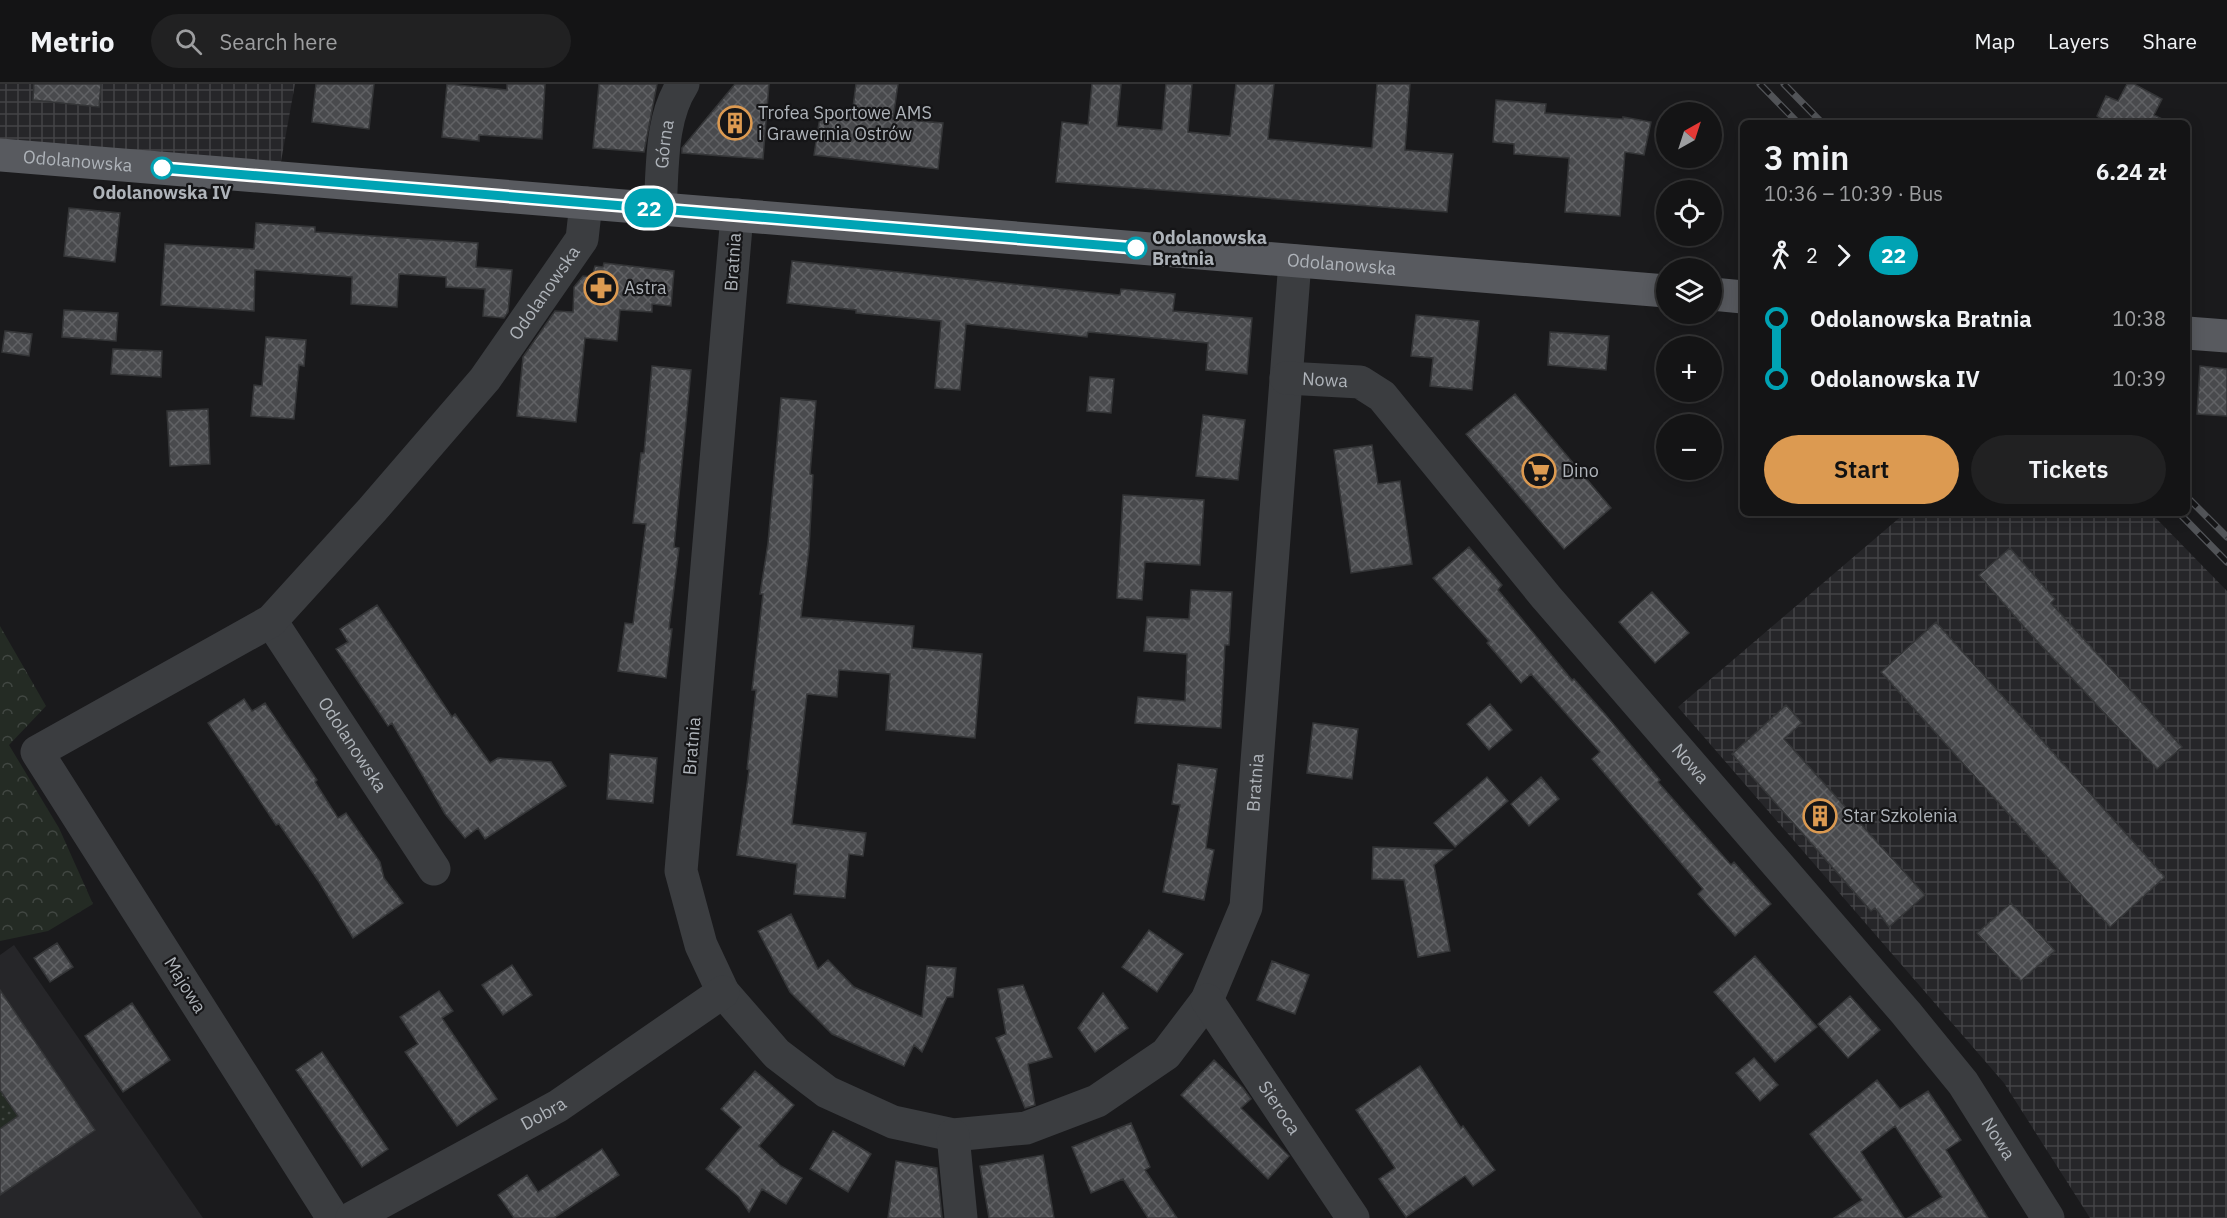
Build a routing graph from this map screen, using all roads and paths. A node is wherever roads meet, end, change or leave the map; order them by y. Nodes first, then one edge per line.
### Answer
1 (683, 84) edge
2 (0, 155) edge
3 (586, 203) junction
4 (660, 208) junction
5 (737, 215) junction
6 (1295, 261) junction
7 (1656, 290) edge
8 (1722, 295) edge
9 (1740, 297) edge
10 (2190, 333) edge
11 (2227, 336) edge
12 (1286, 378) junction
13 (271, 621) junction
14 (37, 752) joint
15 (434, 869) dead end
16 (723, 992) junction
17 (1208, 1000) junction
18 (953, 1135) junction
19 (333, 1218) edge
20 (352, 1218) edge
21 (961, 1218) edge
22 (1353, 1218) edge
23 (2048, 1218) edge

1 - 4 street, Górna
2 - 3 main road, Odolanowska
3 - 4 main road, Odolanowska
3 - 13 street, Odolanowska
4 - 5 main road, Odolanowska
5 - 6 main road, Odolanowska
5 - 16 street, Bratnia
6 - 7 main road, Odolanowska
6 - 12 street, Bratnia
8 - 9 main road
10 - 11 main road
12 - 17 street, Bratnia
12 - 23 street, Nowa
13 - 14 street, Odolanowska
13 - 15 street, Odolanowska
14 - 19 street, Majowa
16 - 18 street, Bratnia
16 - 20 street, Dobra
17 - 18 street, Bratnia
17 - 22 street, Sieroca
18 - 21 street

